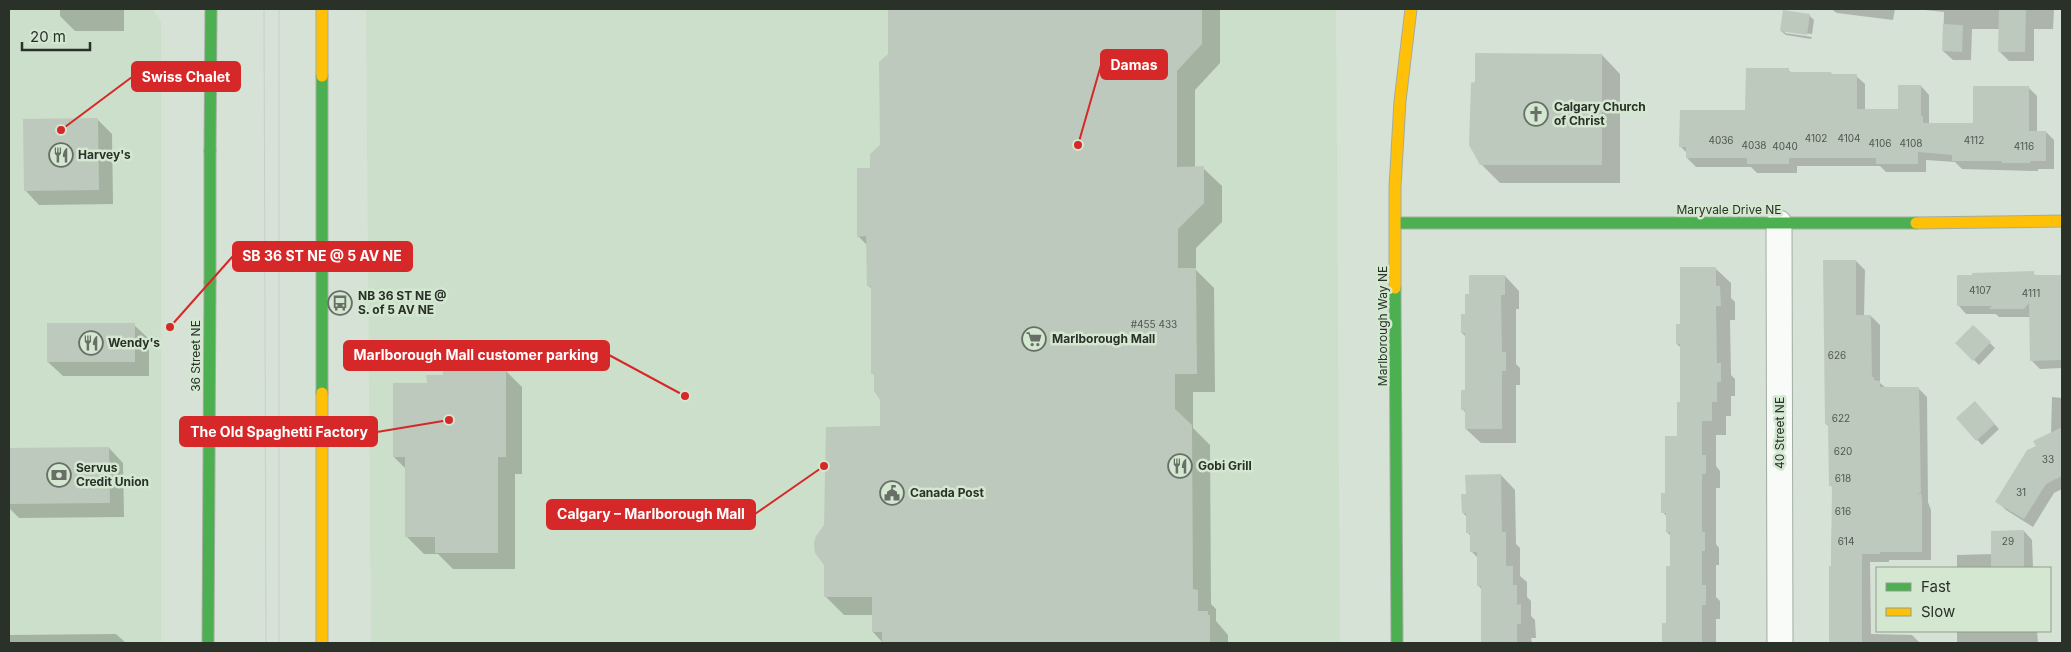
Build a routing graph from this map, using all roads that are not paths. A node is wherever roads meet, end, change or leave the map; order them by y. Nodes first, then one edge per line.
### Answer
1 (199, 9) edge
2 (211, 9) edge
3 (322, 9) edge
4 (1411, 9) edge
5 (211, 23) junction
6 (2062, 221) edge
7 (1396, 223) junction
8 (1779, 223) junction
9 (208, 643) edge
10 (322, 643) edge
11 (1397, 643) edge
12 (1780, 643) edge

1 - 5 street
2 - 5 street, 36 Street NE
3 - 10 street
4 - 7 street, Marlborough Way NE
5 - 9 street, 36 Street NE
6 - 8 street, Maryvale Drive NE
7 - 8 street, Maryvale Drive NE
7 - 11 street, Marlborough Way NE
8 - 12 street, 40 Street NE

